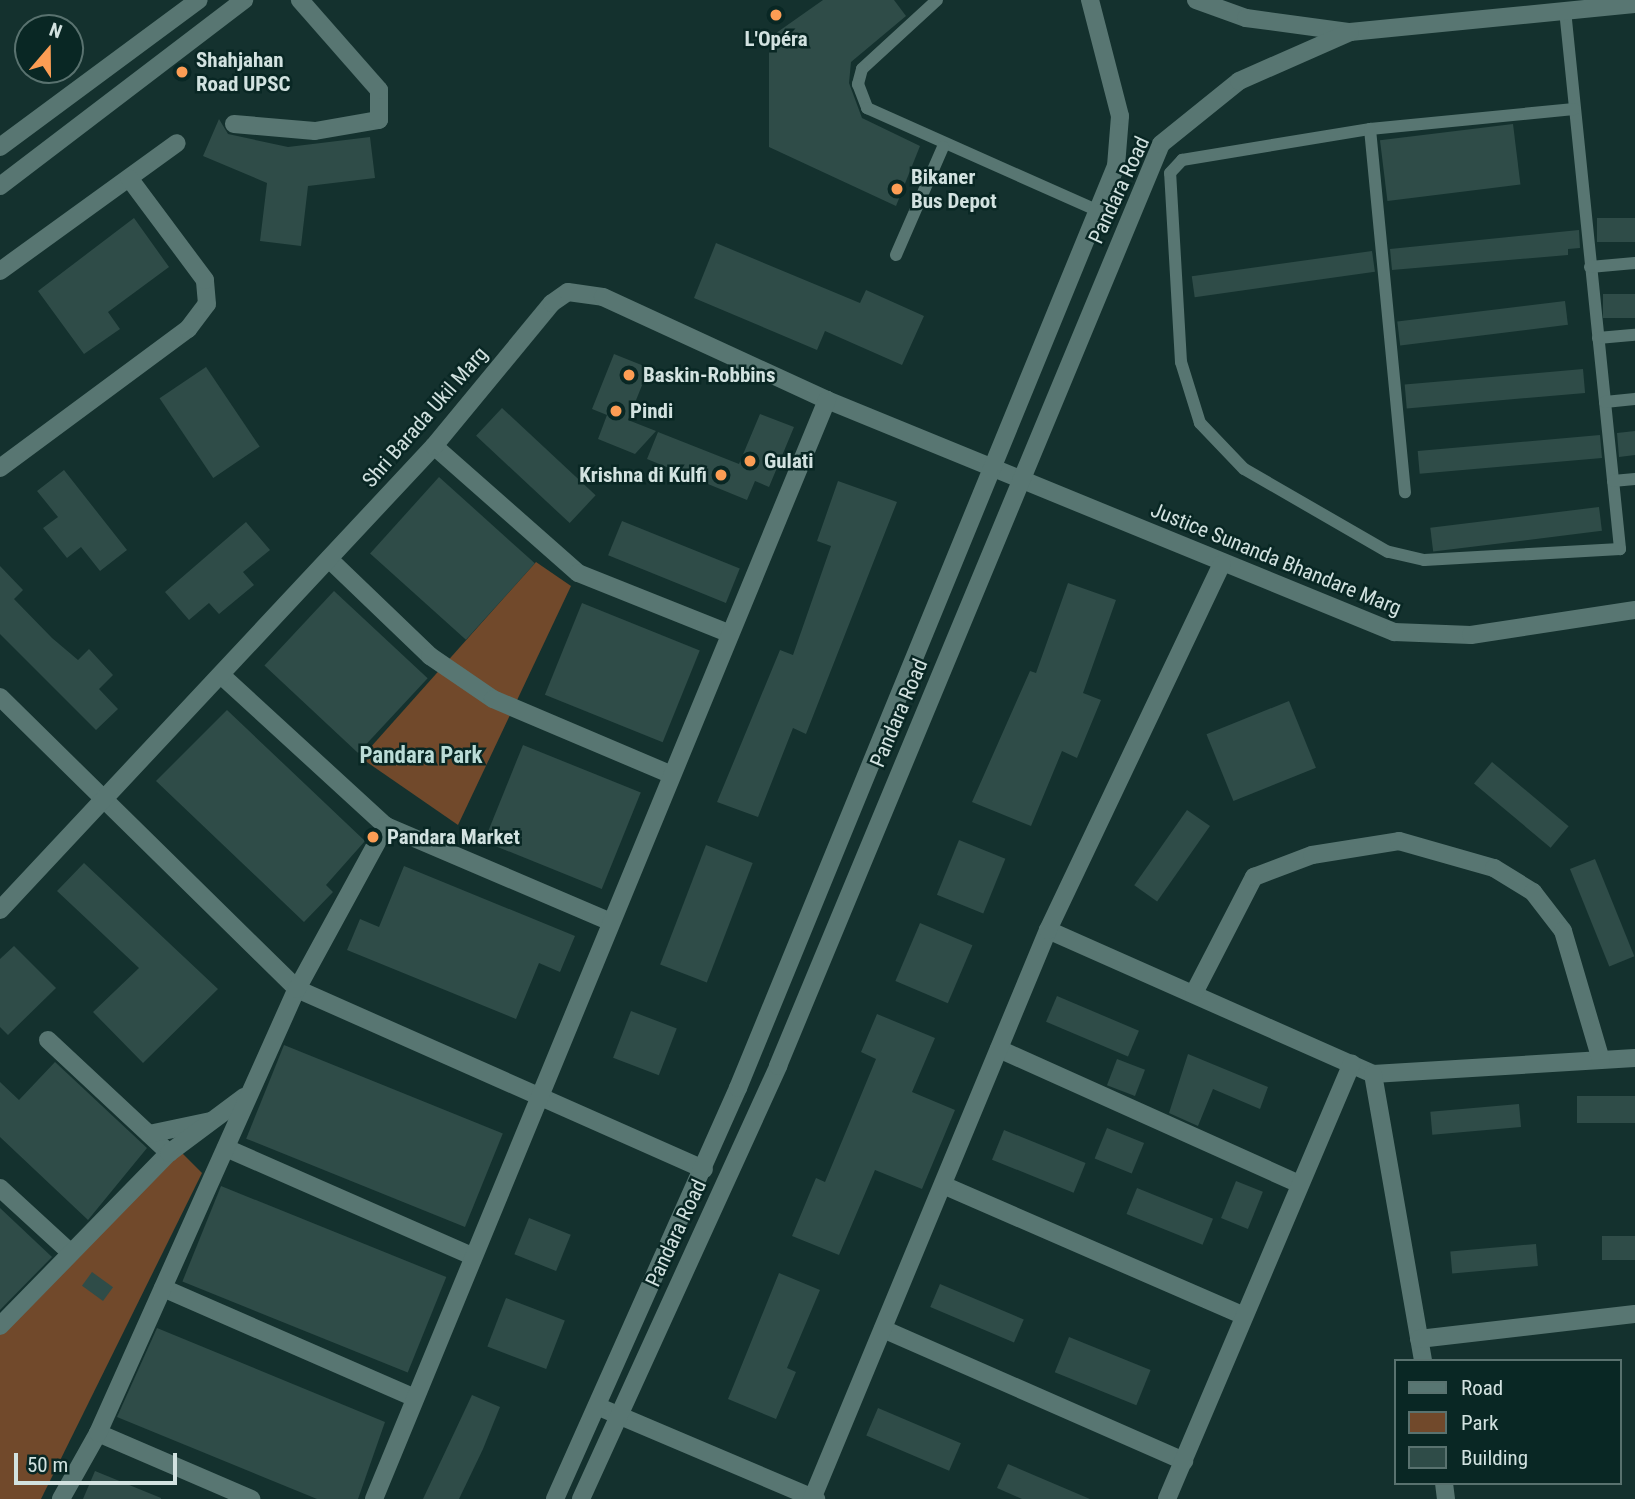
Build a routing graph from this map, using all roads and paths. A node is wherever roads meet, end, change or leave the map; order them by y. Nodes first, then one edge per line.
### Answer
1 (198, 0) edge
2 (244, 0) edge
3 (300, 0) edge
4 (937, 0) edge
5 (1090, 0) edge
6 (1196, 0) edge
7 (1635, 4) edge
8 (1565, 10) junction
9 (1350, 32) junction
10 (1574, 109) junction
11 (234, 124) dead end
12 (1370, 129) junction
13 (177, 143) dead end
14 (0, 147) edge
15 (943, 147) junction
16 (129, 177) junction
17 (0, 186) edge
18 (1096, 210) junction
19 (896, 256) dead end
20 (1635, 263) edge
21 (1590, 267) junction
22 (0, 271) edge
23 (1635, 335) edge
24 (1598, 338) junction
25 (1635, 399) edge
26 (827, 400) junction
27 (1605, 402) junction
28 (434, 446) junction
29 (995, 467) junction
30 (0, 468) edge
31 (1023, 478) junction
32 (1635, 479) edge
33 (1613, 481) junction
34 (1405, 492) dead end
35 (329, 559) junction
36 (1222, 564) junction
37 (1635, 610) edge
38 (728, 633) junction
39 (221, 675) junction
40 (0, 696) edge
41 (670, 774) junction
42 (103, 800) junction
43 (386, 827) junction
44 (0, 910) edge
45 (609, 922) junction
46 (1048, 930) junction
47 (297, 989) junction
48 (1194, 993) junction
49 (48, 1040) dead end
50 (999, 1049) junction
51 (1635, 1058) edge
52 (1601, 1060) junction
53 (1352, 1064) junction
54 (1373, 1074) junction
55 (252, 1089) junction
56 (537, 1097) junction
57 (223, 1119) junction
58 (149, 1134) junction
59 (226, 1148) junction
60 (169, 1153) junction
61 (704, 1169) junction
62 (1300, 1184) junction
63 (943, 1185) junction
64 (0, 1188) edge
65 (71, 1253) junction
66 (472, 1256) junction
67 (163, 1288) junction
68 (1635, 1314) edge
69 (1244, 1316) junction
70 (0, 1326) edge
71 (883, 1329) junction
72 (1419, 1339) junction
73 (1423, 1359) edge
74 (415, 1398) junction
75 (599, 1407) junction
76 (619, 1415) junction
77 (99, 1433) junction
78 (1184, 1461) junction
79 (61, 1499) edge
80 (251, 1499) edge
81 (374, 1499) edge
82 (555, 1499) edge
83 (581, 1499) edge
84 (814, 1499) edge
85 (1167, 1499) edge

1 - 14 street
2 - 17 street
3 - 11 street
4 - 15 lane
5 - 18 street, Pandara Road
6 - 9 street
7 - 8 street
8 - 9 street
8 - 10 lane
9 - 31 street, Pandara Road
10 - 12 lane
10 - 21 lane
12 - 33 lane
12 - 34 lane
13 - 16 street
15 - 18 lane
15 - 19 lane
16 - 22 street
16 - 30 street
18 - 29 street, Pandara Road
20 - 21 lane
21 - 24 lane
23 - 24 lane
24 - 27 lane
25 - 27 lane
26 - 28 street, Shri Barada Ukil Marg
26 - 29 street, Shri Barada Ukil Marg
26 - 38 street
27 - 33 lane
28 - 35 street, Shri Barada Ukil Marg
28 - 38 street
29 - 31 street, Justice Sunanda Bhandare Marg
29 - 61 street, Pandara Road
31 - 36 street, Justice Sunanda Bhandare Marg
31 - 76 street, Pandara Road
32 - 33 lane
35 - 39 street, Shri Barada Ukil Marg
35 - 41 street
36 - 37 street, Justice Sunanda Bhandare Marg
36 - 46 street
38 - 41 street
39 - 42 street, Shri Barada Ukil Marg
39 - 43 street
40 - 42 street
41 - 45 street
42 - 44 street, Shri Barada Ukil Marg
42 - 47 street
43 - 45 street
43 - 47 street
45 - 56 street
46 - 48 street
46 - 50 street
47 - 55 street
47 - 56 street
48 - 52 street
48 - 53 street
49 - 58 street
50 - 62 street
50 - 63 street
51 - 52 street
52 - 54 street
53 - 54 street
53 - 62 street
54 - 72 street
55 - 57 street
55 - 59 street
56 - 61 street
56 - 66 street
57 - 58 street
57 - 60 street
58 - 60 street
59 - 66 street
59 - 67 street
60 - 65 street
61 - 75 street, Pandara Road
62 - 69 street
63 - 69 street
63 - 71 street
64 - 65 street
65 - 70 street
66 - 74 street
67 - 74 street
67 - 77 street
68 - 72 street
69 - 78 street
71 - 78 street
71 - 84 street
72 - 73 street
74 - 81 street
75 - 76 street
75 - 82 street, Pandara Road
76 - 83 street, Pandara Road
76 - 84 street
77 - 79 street
77 - 80 street
78 - 85 street

